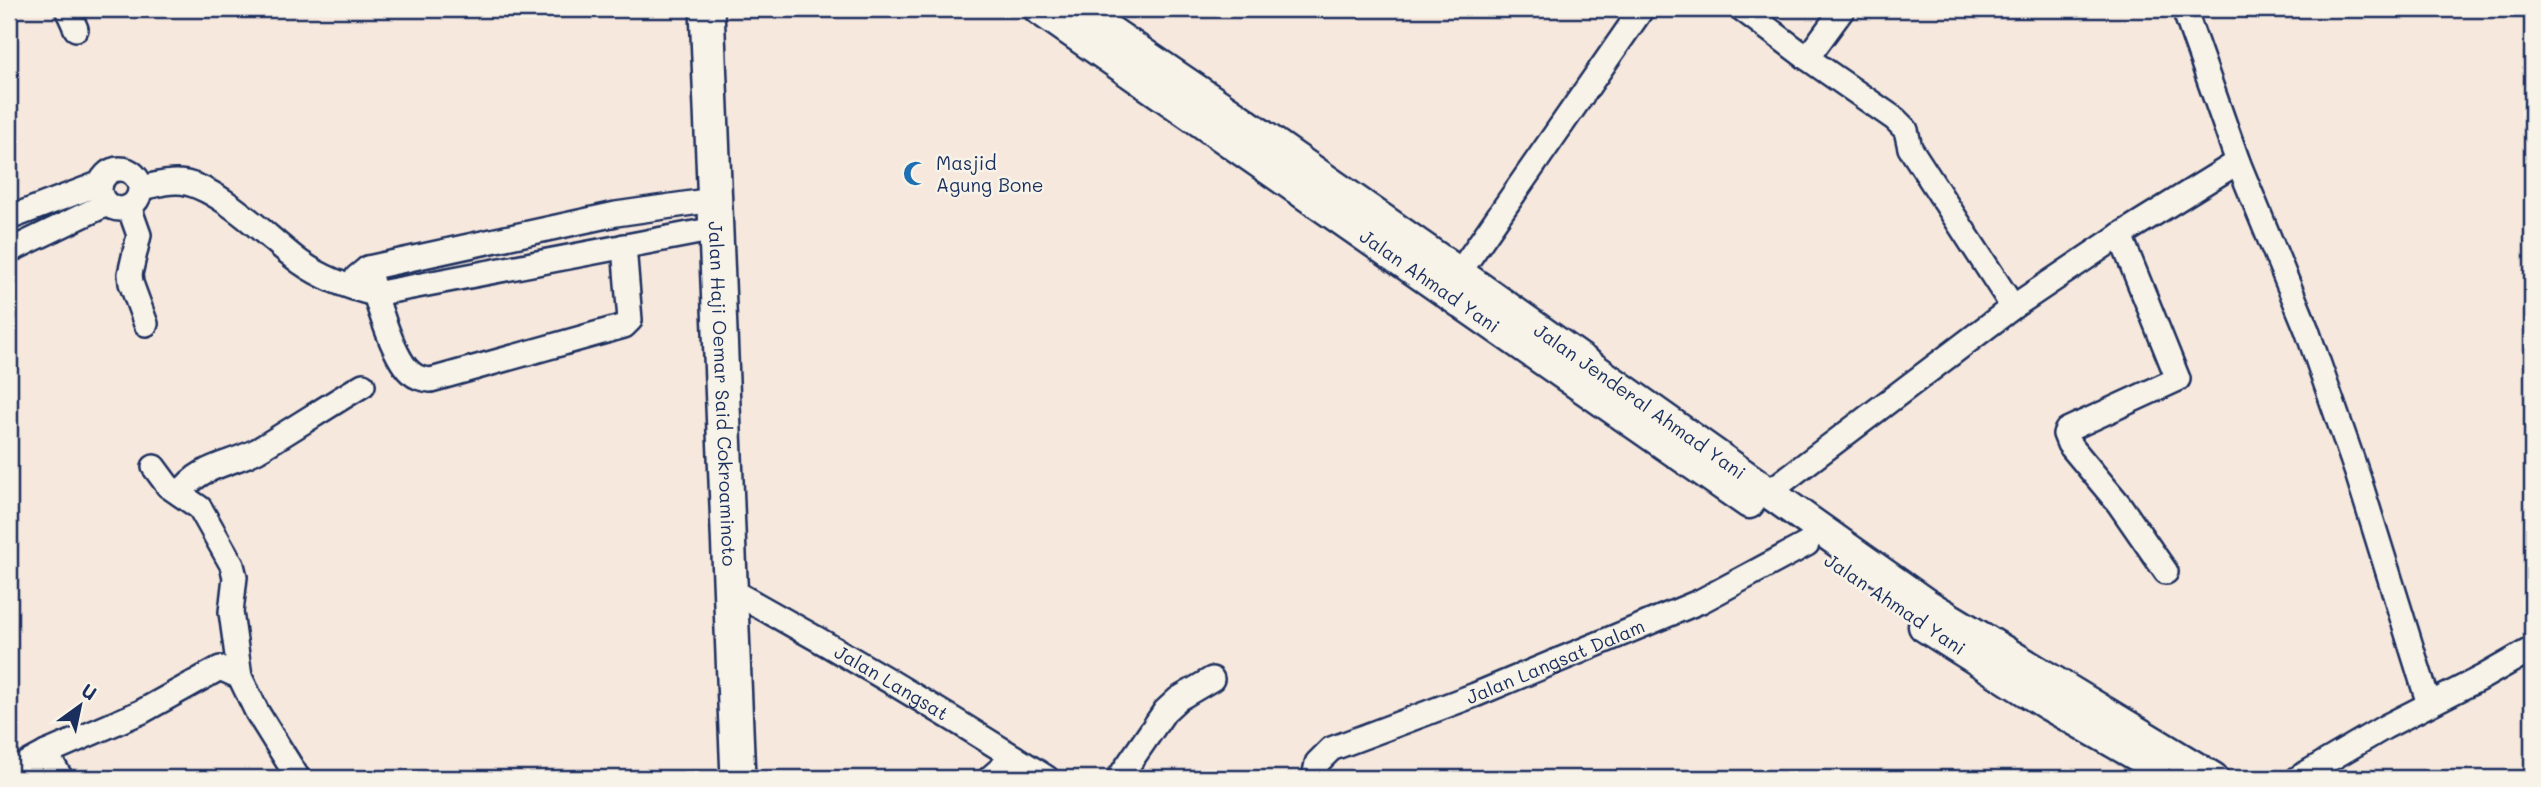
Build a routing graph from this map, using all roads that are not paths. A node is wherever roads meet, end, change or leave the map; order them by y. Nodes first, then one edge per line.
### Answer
1 (707, 9) edge
2 (1039, 9) edge
3 (1077, 9) edge
4 (1642, 9) edge
5 (1742, 9) edge
6 (1843, 9) edge
7 (2184, 9) edge
8 (1807, 58) junction
9 (1222, 122) junction
10 (2238, 162) junction
11 (119, 196) junction
12 (714, 214) junction
13 (9, 218) edge
14 (2120, 234) junction
15 (624, 246) junction
16 (9, 251) edge
17 (368, 268) junction
18 (1459, 273) junction
19 (347, 285) junction
20 (375, 294) junction
21 (2014, 307) junction
22 (146, 324) dead end
23 (363, 385) dead end
24 (154, 467) dead end
25 (1769, 492) junction
26 (180, 494) junction
27 (1807, 544) junction
28 (2166, 572) dead end
29 (732, 591) junction
30 (2532, 649) edge
31 (240, 677) junction
32 (1212, 679) dead end
33 (2429, 704) junction
34 (46, 753) junction
35 (1014, 757) junction
36 (9, 773) edge
37 (61, 778) edge
38 (298, 778) edge
39 (738, 778) edge
40 (990, 778) edge
41 (1047, 778) edge
42 (1119, 778) edge
43 (1314, 778) edge
44 (2175, 778) edge
45 (2213, 778) edge
46 (2298, 778) edge

1 - 12 highway, Jalan Haji Oemar Said Cokroaminoto
2 - 9 main road, Jalan Ahmad Yani
3 - 9 main road, Jalan Jenderal Ahmad Yani
4 - 18 street
5 - 8 street
6 - 8 street
7 - 10 street
8 - 21 street
9 - 18 main road, Jalan Jenderal Ahmad Yani
9 - 27 main road, Jalan Ahmad Yani
10 - 14 street
10 - 33 street
11 - 13 street
11 - 16 street
11 - 19 street
11 - 22 street
12 - 15 street
12 - 17 street
12 - 29 highway, Jalan Haji Oemar Said Cokroaminoto
14 - 21 street
14 - 28 street
15 - 20 street
15 - 20 street
17 - 19 street
17 - 20 street
18 - 25 main road, Jalan Jenderal Ahmad Yani
19 - 20 street
21 - 25 street
23 - 26 street
24 - 26 street
25 - 45 main road, Jalan Jenderal Ahmad Yani
26 - 31 street
27 - 43 street, Jalan Langsat Dalam
27 - 44 main road, Jalan Ahmad Yani
29 - 35 street, Jalan Langsat
29 - 39 highway, Jalan Haji Oemar Said Cokroaminoto
30 - 33 street
31 - 34 street
31 - 38 street
32 - 42 street
33 - 46 street
34 - 36 street
34 - 37 street
35 - 40 street
35 - 41 street, Jalan Langsat

